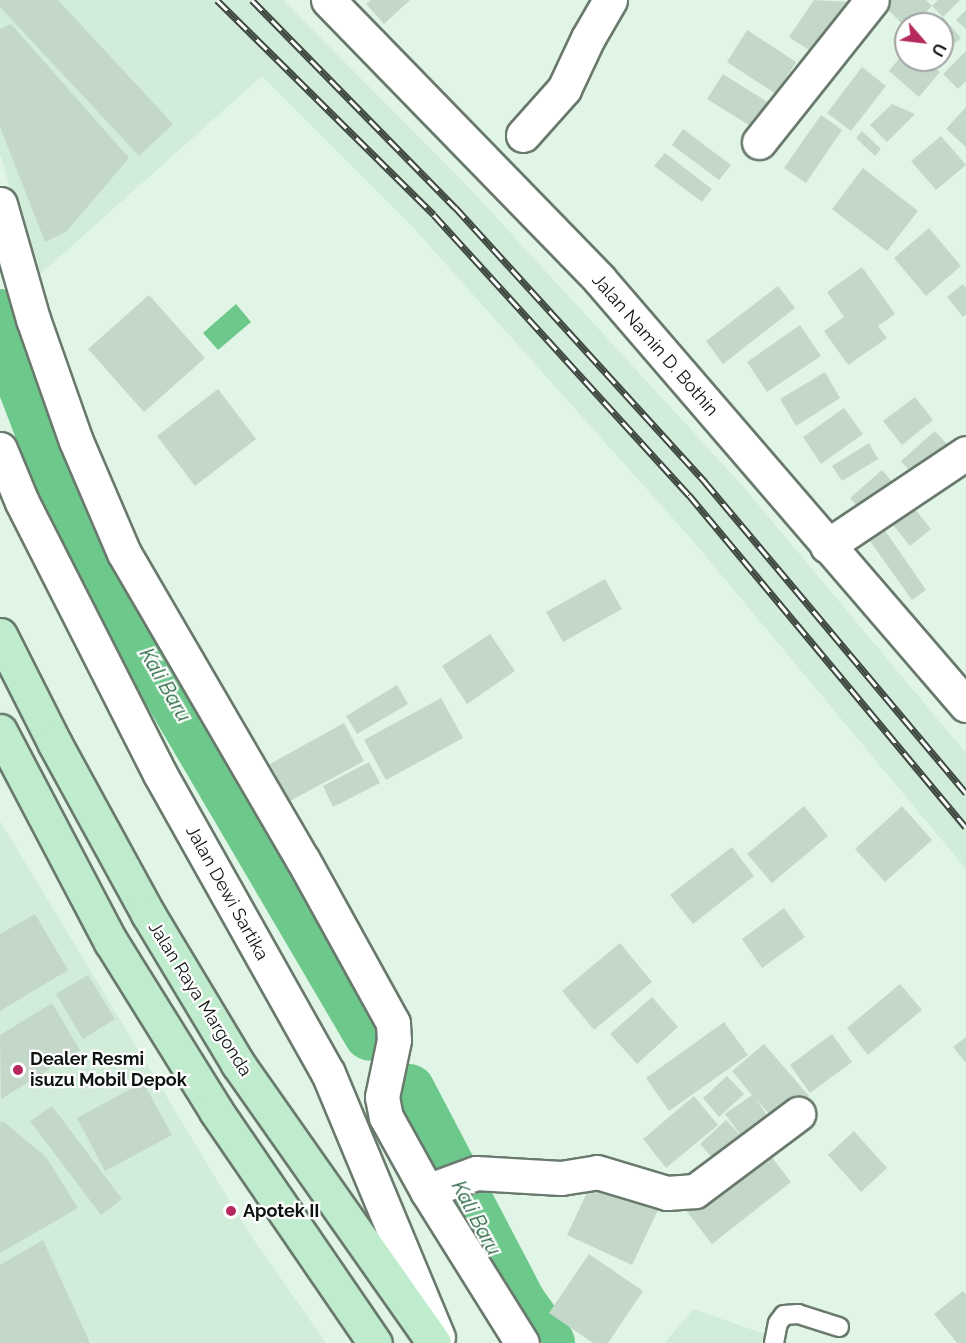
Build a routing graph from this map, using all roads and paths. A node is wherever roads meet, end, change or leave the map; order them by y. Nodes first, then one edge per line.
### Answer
1 (328, 0) edge
2 (610, 0) edge
3 (872, 0) edge
4 (523, 135) dead end
5 (759, 142) dead end
6 (0, 204) edge
7 (0, 449) edge
8 (966, 453) edge
9 (826, 546) junction
10 (0, 635) edge
11 (966, 705) edge
12 (0, 731) edge
13 (798, 1114) dead end
14 (451, 1182) junction
15 (839, 1326) dead end
16 (375, 1343) edge
17 (434, 1343) edge
18 (441, 1343) edge
19 (522, 1343) edge
20 (774, 1343) edge

1 - 9 street, Jalan Namin D. Bothin
2 - 4 street
3 - 5 street
6 - 14 street
7 - 18 street, Jalan Dewi Sartika
8 - 9 street
9 - 11 street, Jalan Namin D. Bothin
10 - 17 main road, Jalan Raya Margonda
12 - 16 main road
13 - 14 street
14 - 19 street
15 - 20 lane

